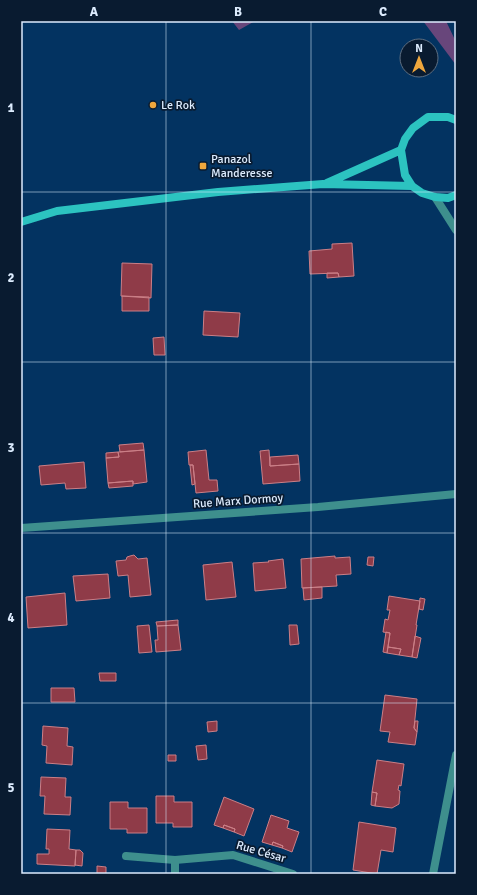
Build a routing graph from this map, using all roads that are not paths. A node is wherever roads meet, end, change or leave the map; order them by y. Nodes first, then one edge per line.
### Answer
1 (456, 120) edge
2 (401, 150) junction
3 (323, 184) junction
4 (412, 186) junction
5 (456, 195) edge
6 (435, 197) junction
7 (21, 222) edge
8 (456, 230) edge
9 (456, 494) edge
10 (21, 528) edge
11 (456, 755) edge
12 (126, 856) dead end
13 (175, 860) junction
14 (175, 874) edge
15 (293, 874) edge
16 (434, 874) edge

1 - 2 street
2 - 3 street
2 - 4 street
3 - 4 street
3 - 7 street
4 - 6 street
5 - 6 street
6 - 8 street
9 - 10 street, Rue Marx Dormoy
11 - 16 street
12 - 13 street, Rue César
13 - 14 street
13 - 15 street, Rue César

